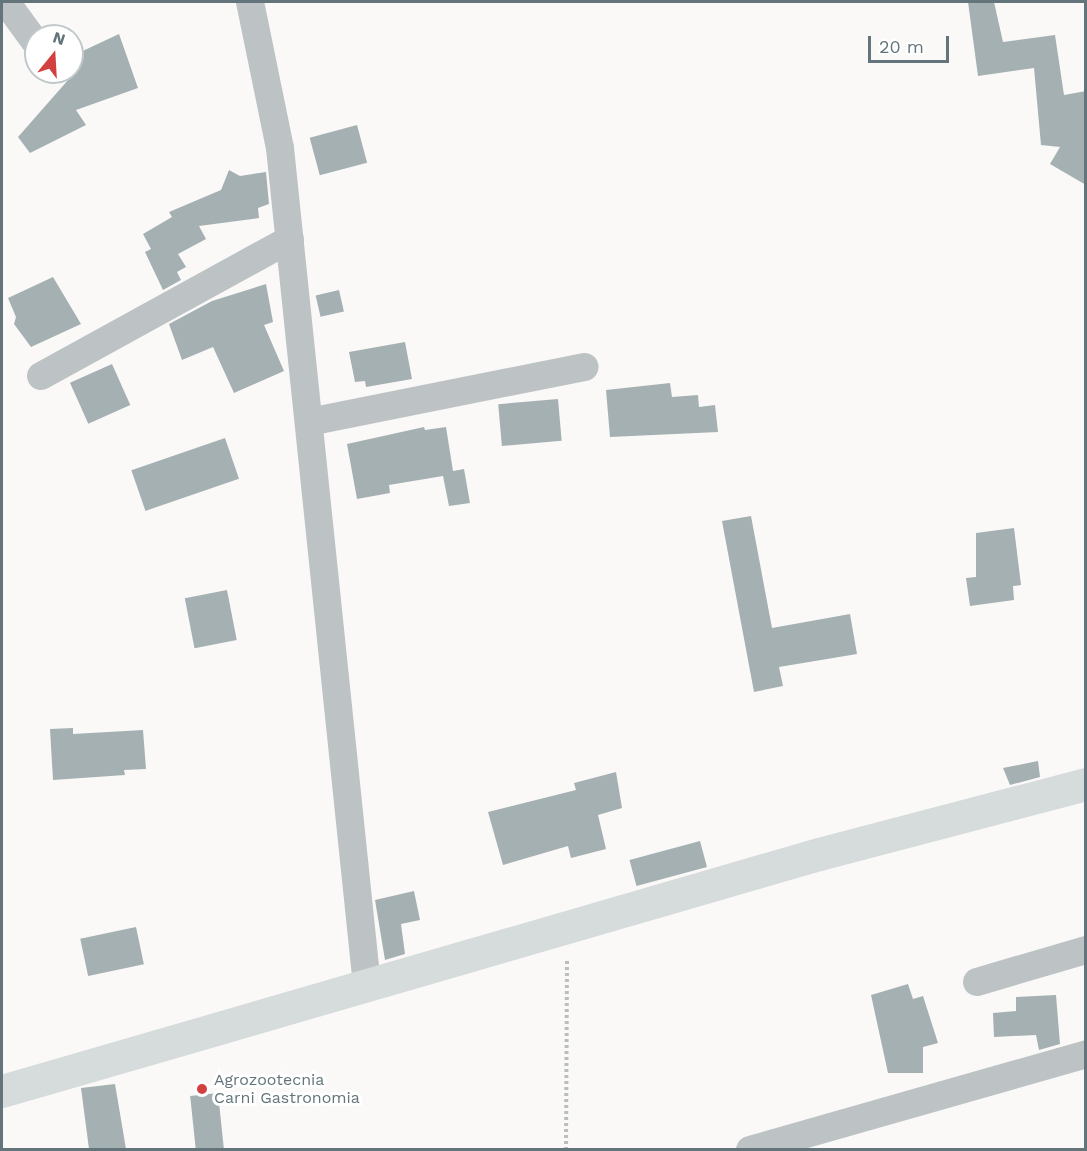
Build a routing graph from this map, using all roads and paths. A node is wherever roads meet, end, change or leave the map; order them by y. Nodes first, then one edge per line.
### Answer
1 (6, 2) edge
2 (250, 2) edge
3 (24, 27) edge
4 (290, 239) junction
5 (585, 367) dead end
6 (41, 376) dead end
7 (309, 422) junction
8 (1086, 784) edge
9 (567, 927) junction
10 (1086, 950) edge
11 (977, 982) dead end
12 (367, 985) junction
13 (1086, 1054) edge
14 (2, 1091) edge
15 (566, 1149) edge
16 (750, 1149) edge

1 - 3 street
2 - 4 street
4 - 6 street
4 - 7 street
5 - 7 street
7 - 12 street
8 - 9 street
9 - 12 street
9 - 15 path
10 - 11 street
12 - 14 street
13 - 16 street

